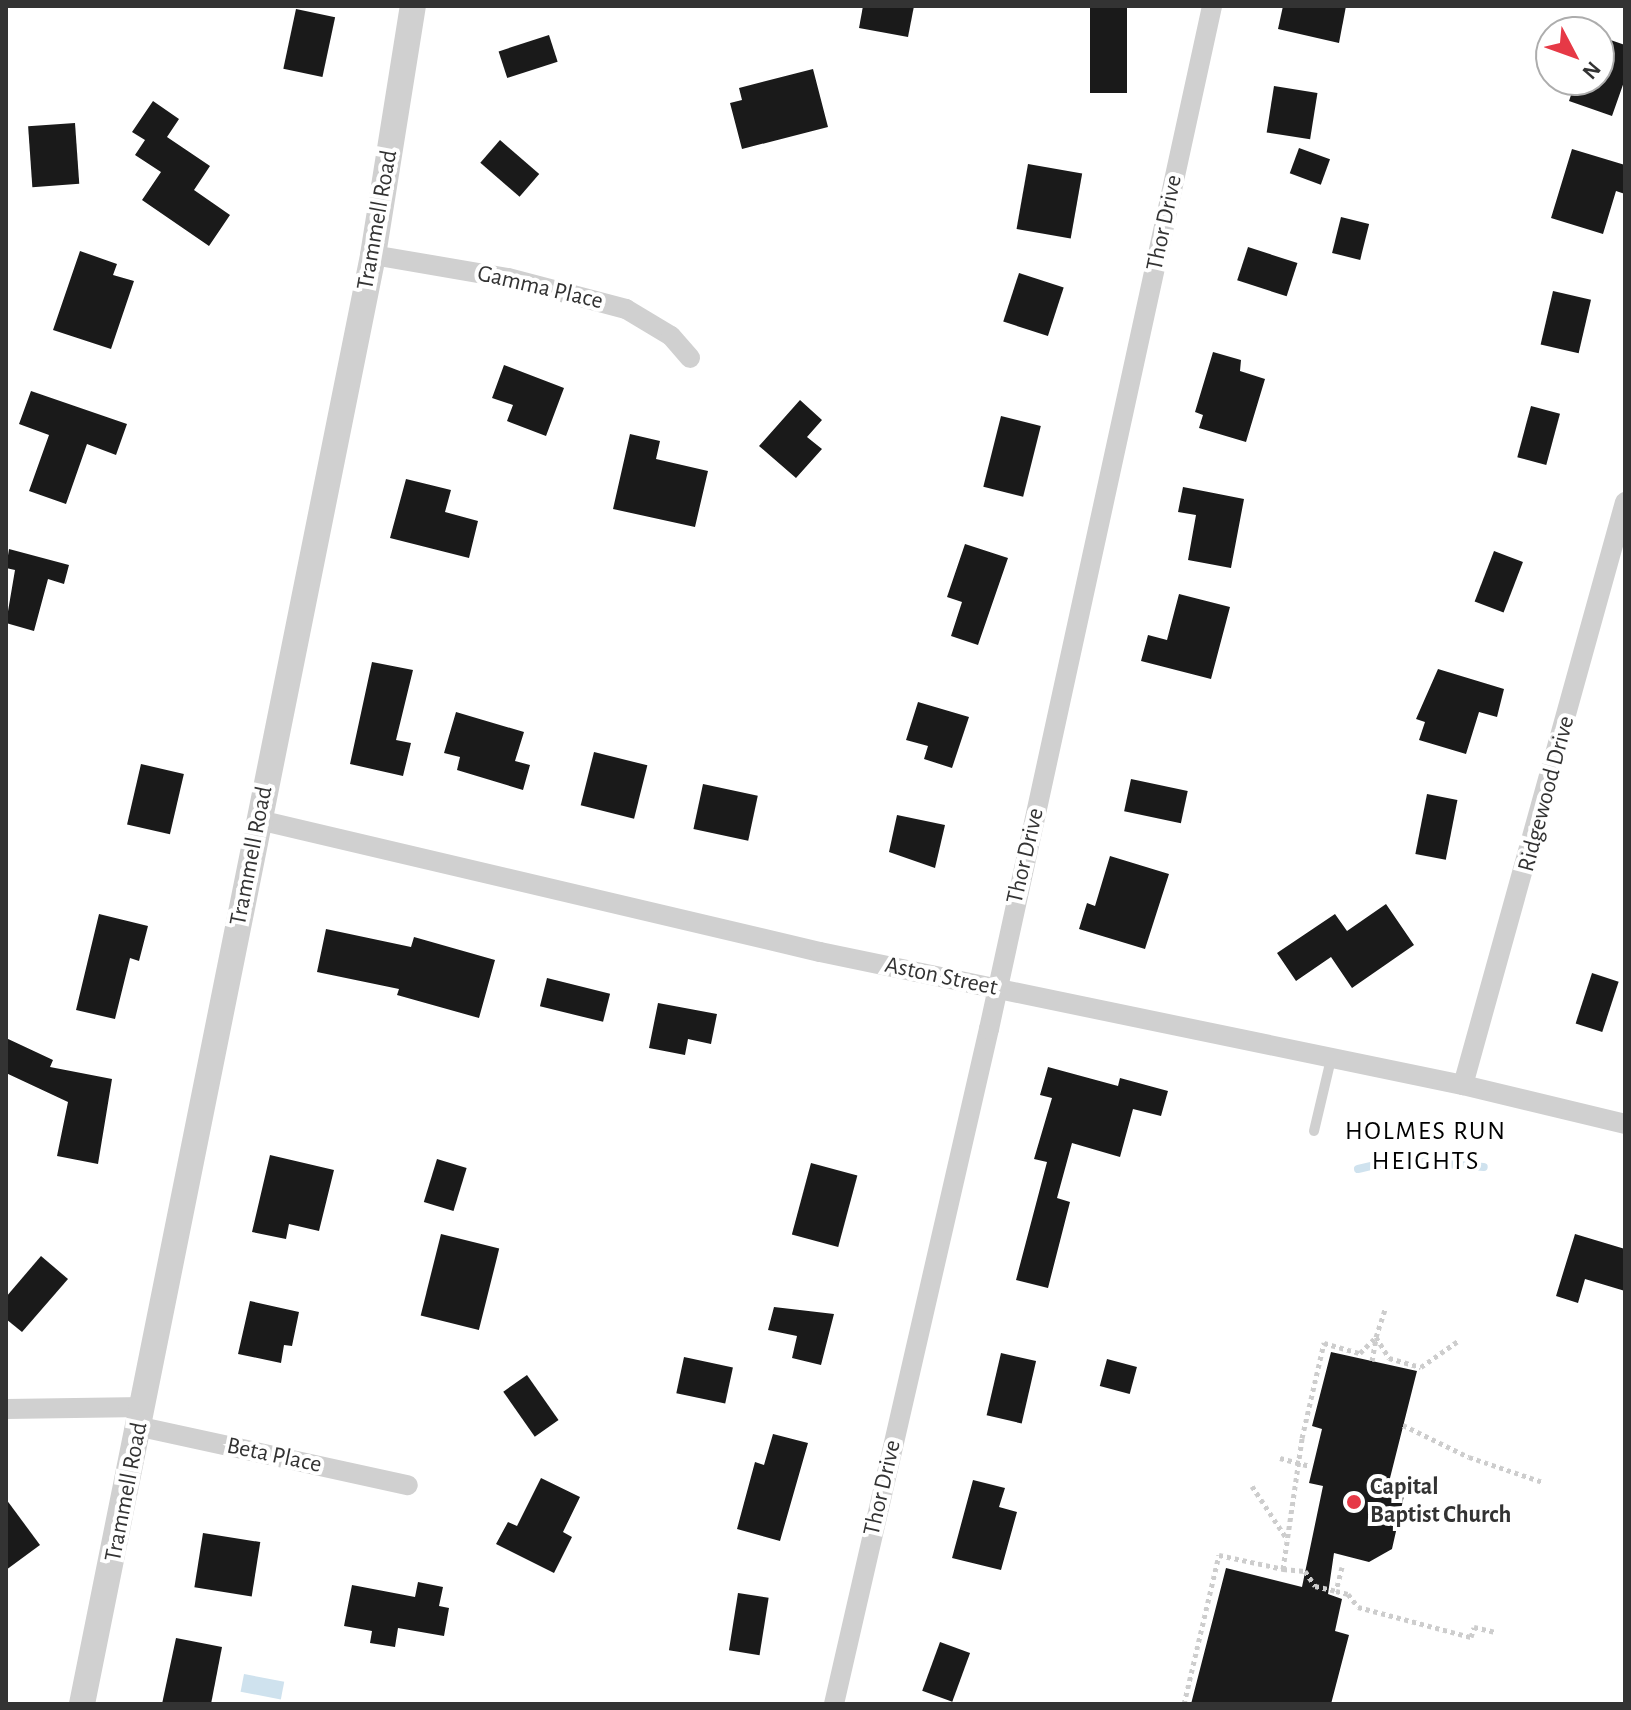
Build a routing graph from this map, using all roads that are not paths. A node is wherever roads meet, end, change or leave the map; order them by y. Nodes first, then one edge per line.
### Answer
1 (413, 6) edge
2 (1212, 6) edge
3 (373, 255) junction
4 (690, 358) dead end
5 (1625, 502) edge
6 (259, 820) junction
7 (997, 989) junction
8 (1331, 1059) junction
9 (1463, 1085) junction
10 (1625, 1124) edge
11 (1314, 1131) dead end
12 (6, 1409) edge
13 (142, 1417) junction
14 (408, 1485) dead end
15 (82, 1704) edge
16 (834, 1704) edge

1 - 3 street, Trammell Road
2 - 7 street, Thor Drive
3 - 4 street, Gamma Place
3 - 6 street, Trammell Road
5 - 9 street, Ridgewood Drive
6 - 7 street, Aston Street
6 - 13 street, Trammell Road
7 - 8 street, Aston Street
7 - 16 street, Thor Drive
8 - 9 street, Aston Street
8 - 11 lane
9 - 10 street, Aston Street
12 - 13 street, Beta Place
13 - 14 street, Beta Place
13 - 15 street, Trammell Road

